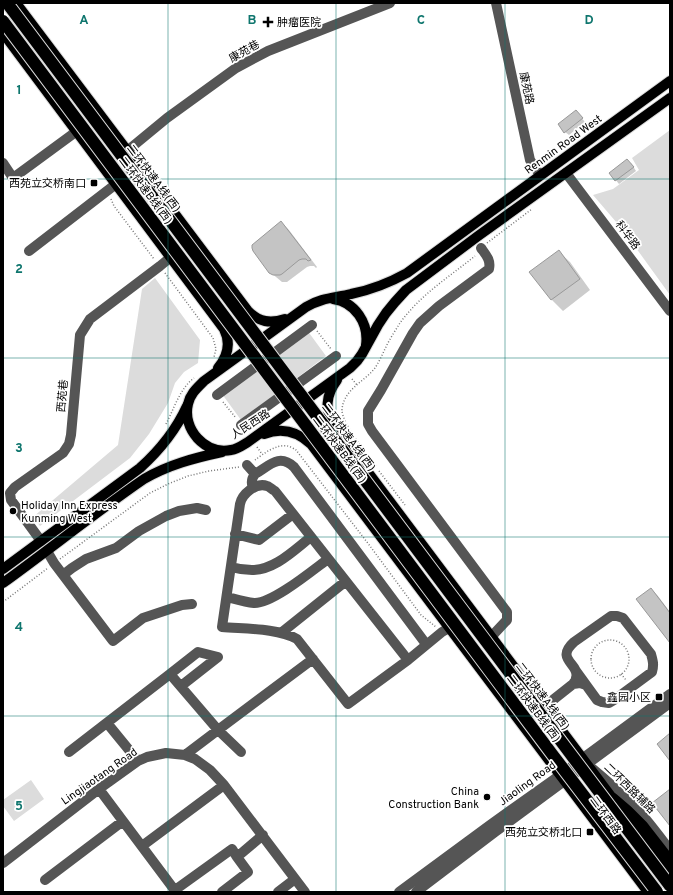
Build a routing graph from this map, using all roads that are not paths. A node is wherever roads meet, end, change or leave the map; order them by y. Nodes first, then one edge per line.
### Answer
1 (7, 3) edge
2 (16, 3) edge
3 (390, 3) edge
4 (496, 3) edge
5 (370, 7) edge
6 (3, 21) edge
7 (3, 33) edge
8 (670, 81) edge
9 (670, 98) edge
10 (77, 131) junction
11 (127, 151) junction
12 (3, 163) edge
13 (566, 173) junction
14 (540, 175) junction
15 (116, 184) junction
16 (481, 248) road end
17 (29, 251) dead end
18 (171, 257) junction
19 (223, 279) junction
20 (200, 295) junction
21 (322, 299) junction
22 (306, 307) junction
23 (670, 311) edge
24 (312, 325) road end
25 (362, 354) junction
26 (336, 356) road end
27 (350, 372) junction
28 (199, 379) junction
29 (192, 395) junction
30 (217, 395) road end
31 (242, 425) road end
32 (252, 444) junction
33 (231, 450) junction
34 (247, 465) dead end
35 (255, 474) junction
36 (373, 479) junction
37 (253, 488) junction
38 (350, 496) junction
39 (206, 510) dead end
40 (293, 514) junction
41 (235, 534) junction
42 (311, 537) junction
43 (41, 541) junction
44 (47, 551) junction
45 (328, 559) junction
46 (231, 567) junction
47 (3, 569) edge
48 (64, 575) junction
49 (346, 581) junction
50 (3, 583) edge
51 (226, 597) junction
52 (192, 604) dead end
53 (449, 628) junction
54 (281, 633) junction
55 (491, 637) junction
56 (426, 644) junction
57 (313, 659) junction
58 (408, 660) junction
59 (576, 671) junction
60 (170, 674) junction
61 (573, 684) junction
62 (586, 685) junction
63 (181, 686) junction
64 (670, 694) edge
65 (670, 703) edge
66 (544, 707) junction
67 (107, 723) junction
68 (218, 730) junction
69 (69, 752) dead end
70 (242, 752) dead end
71 (185, 755) junction
72 (138, 762) junction
73 (582, 763) junction
74 (564, 776) junction
75 (224, 785) junction
76 (99, 789) junction
77 (614, 799) junction
78 (123, 821) junction
79 (263, 836) junction
80 (142, 846) junction
81 (670, 850) edge
82 (237, 857) junction
83 (670, 862) edge
84 (3, 863) edge
85 (670, 874) edge
86 (295, 879) junction
87 (45, 880) dead end
88 (670, 886) edge
89 (175, 891) edge
90 (419, 891) edge
91 (222, 892) edge
92 (278, 892) edge
93 (305, 892) edge
94 (399, 892) edge
95 (648, 892) edge
96 (657, 892) edge

1 - 88 highway, 二环快速A线(西), bridge
2 - 11 main road
3 - 5 street, 康苑巷
4 - 14 street, 康苑路
5 - 11 street, 康苑巷
6 - 96 highway, 二环快速B线(西), bridge
7 - 10 main road
8 - 14 main road, Renmin Road West
9 - 13 main road
10 - 12 street
10 - 15 main road
11 - 19 main road
13 - 23 street, 科华路
13 - 25 main road, 人民西路
14 - 21 main road, 人民西路
15 - 17 street
15 - 18 main road
16 - 55 street
18 - 20 main road
18 - 43 street, 西苑巷
19 - 20 main road
19 - 22 main road
20 - 28 main road
21 - 22 main road, 人民西路
21 - 25 main road, 人民西路
22 - 28 main road, 人民西路
24 - 30 street
25 - 27 main road, 人民西路
26 - 31 street
27 - 32 main road, 人民西路
27 - 36 main road
28 - 29 main road, 人民西路
29 - 33 main road, 人民西路
29 - 43 main road
32 - 33 main road, 人民西路
32 - 38 main road
33 - 44 main road
34 - 35 street
35 - 37 street
35 - 56 street
36 - 38 main road
36 - 55 main road
37 - 40 street
37 - 41 street
38 - 53 main road
39 - 48 street
40 - 41 street
40 - 42 street
41 - 46 street
42 - 45 street
42 - 46 street
43 - 47 main road
44 - 48 street
44 - 50 main road
45 - 49 street
45 - 51 street
46 - 51 street
48 - 52 street
49 - 54 street
49 - 58 street
51 - 54 street
53 - 56 street
53 - 74 main road
54 - 57 street
55 - 66 main road
56 - 58 street
57 - 58 street
57 - 68 street
59 - 61 street
59 - 62 street
59 - 62 street
60 - 63 street
60 - 63 street
60 - 67 street
61 - 62 street
61 - 66 street
63 - 68 street
64 - 73 street, Jiaoling Road
65 - 73 street, Jiaoling Road
66 - 73 main road
67 - 69 street
67 - 72 street
68 - 70 street
68 - 71 street
71 - 72 street, Lingjiaotang Road
71 - 75 street, Lingjiaotang Road
72 - 76 street, Lingjiaotang Road
73 - 74 street, Jiaoling Road
73 - 74 main road
73 - 77 main road, 二环西路
73 - 81 street, 二环西路辅路
74 - 90 street, Jiaoling Road
74 - 94 street, Jiaoling Road
74 - 95 main road, 二环西路
75 - 79 street, Lingjiaotang Road
75 - 80 street
76 - 78 street
76 - 84 street, Lingjiaotang Road
77 - 83 highway
77 - 85 main road, 二环西路
78 - 80 street
78 - 87 street
79 - 82 street
79 - 86 street, Lingjiaotang Road
80 - 89 street
82 - 89 street
82 - 91 street
86 - 92 street
86 - 93 street, Lingjiaotang Road

